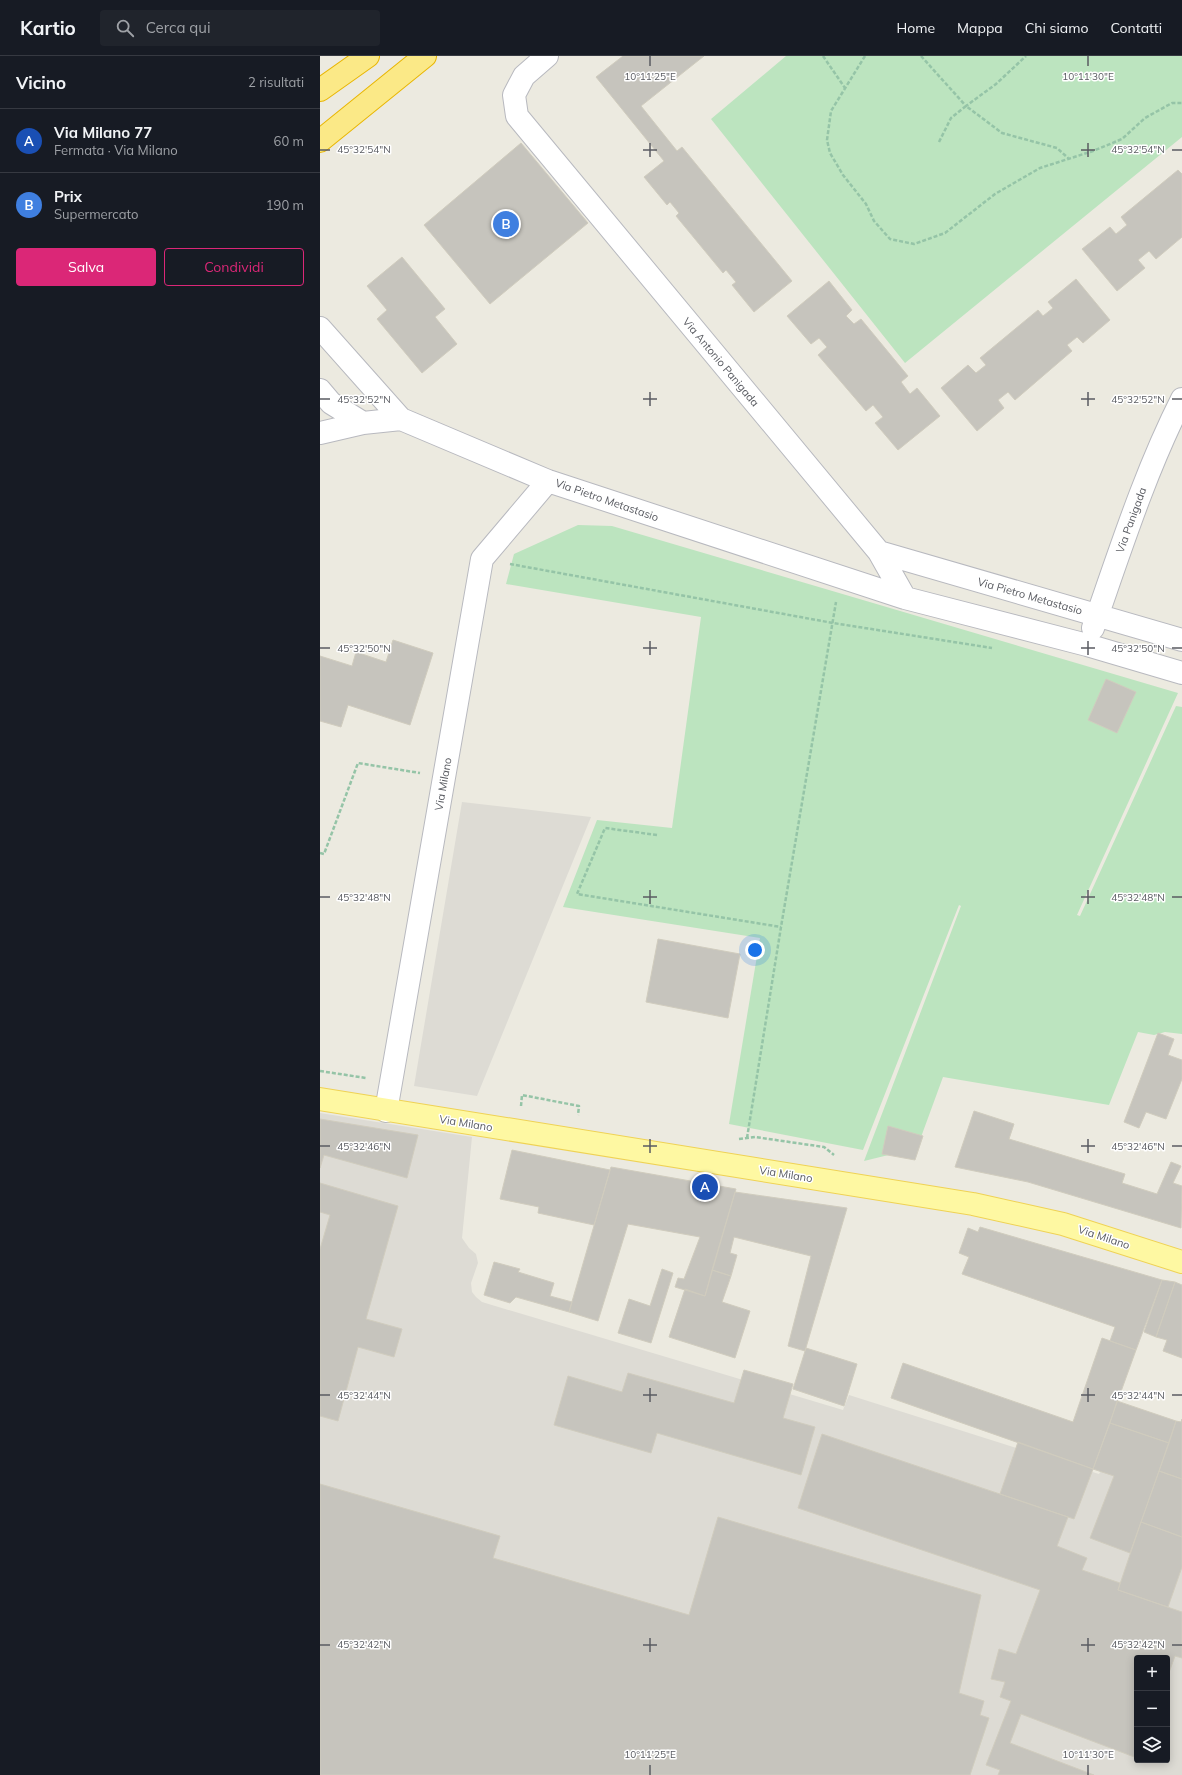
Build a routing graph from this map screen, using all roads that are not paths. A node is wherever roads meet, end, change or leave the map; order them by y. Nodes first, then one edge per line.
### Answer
1 (368, 56) edge
2 (425, 56) edge
3 (547, 56) edge
4 (320, 90) edge
5 (320, 141) edge
6 (320, 328) edge
7 (320, 390) edge
8 (1182, 399) edge
9 (401, 419) junction
10 (363, 423) junction
11 (320, 433) edge
12 (548, 480) junction
13 (879, 552) junction
14 (905, 598) junction
15 (1097, 616) junction
16 (1182, 640) edge
17 (1087, 645) junction
18 (1182, 673) edge
19 (320, 1099) edge
20 (386, 1110) junction
21 (1182, 1262) edge

1 - 4 highway
2 - 5 highway
3 - 13 street, Via Antonio Panigada
6 - 9 street
7 - 10 street
8 - 15 street, Via Panigada
9 - 10 street
9 - 12 street, Via Pietro Metastasio
10 - 11 street
12 - 14 street, Via Pietro Metastasio
12 - 20 street, Via Milano
13 - 14 street, Via Antonio Panigada
13 - 15 street, Via Pietro Metastasio
14 - 17 street
15 - 16 street, Via Pietro Metastasio
15 - 17 street, Via Panigada
17 - 18 street
19 - 20 main road, Via Milano
20 - 21 main road, Via Milano

